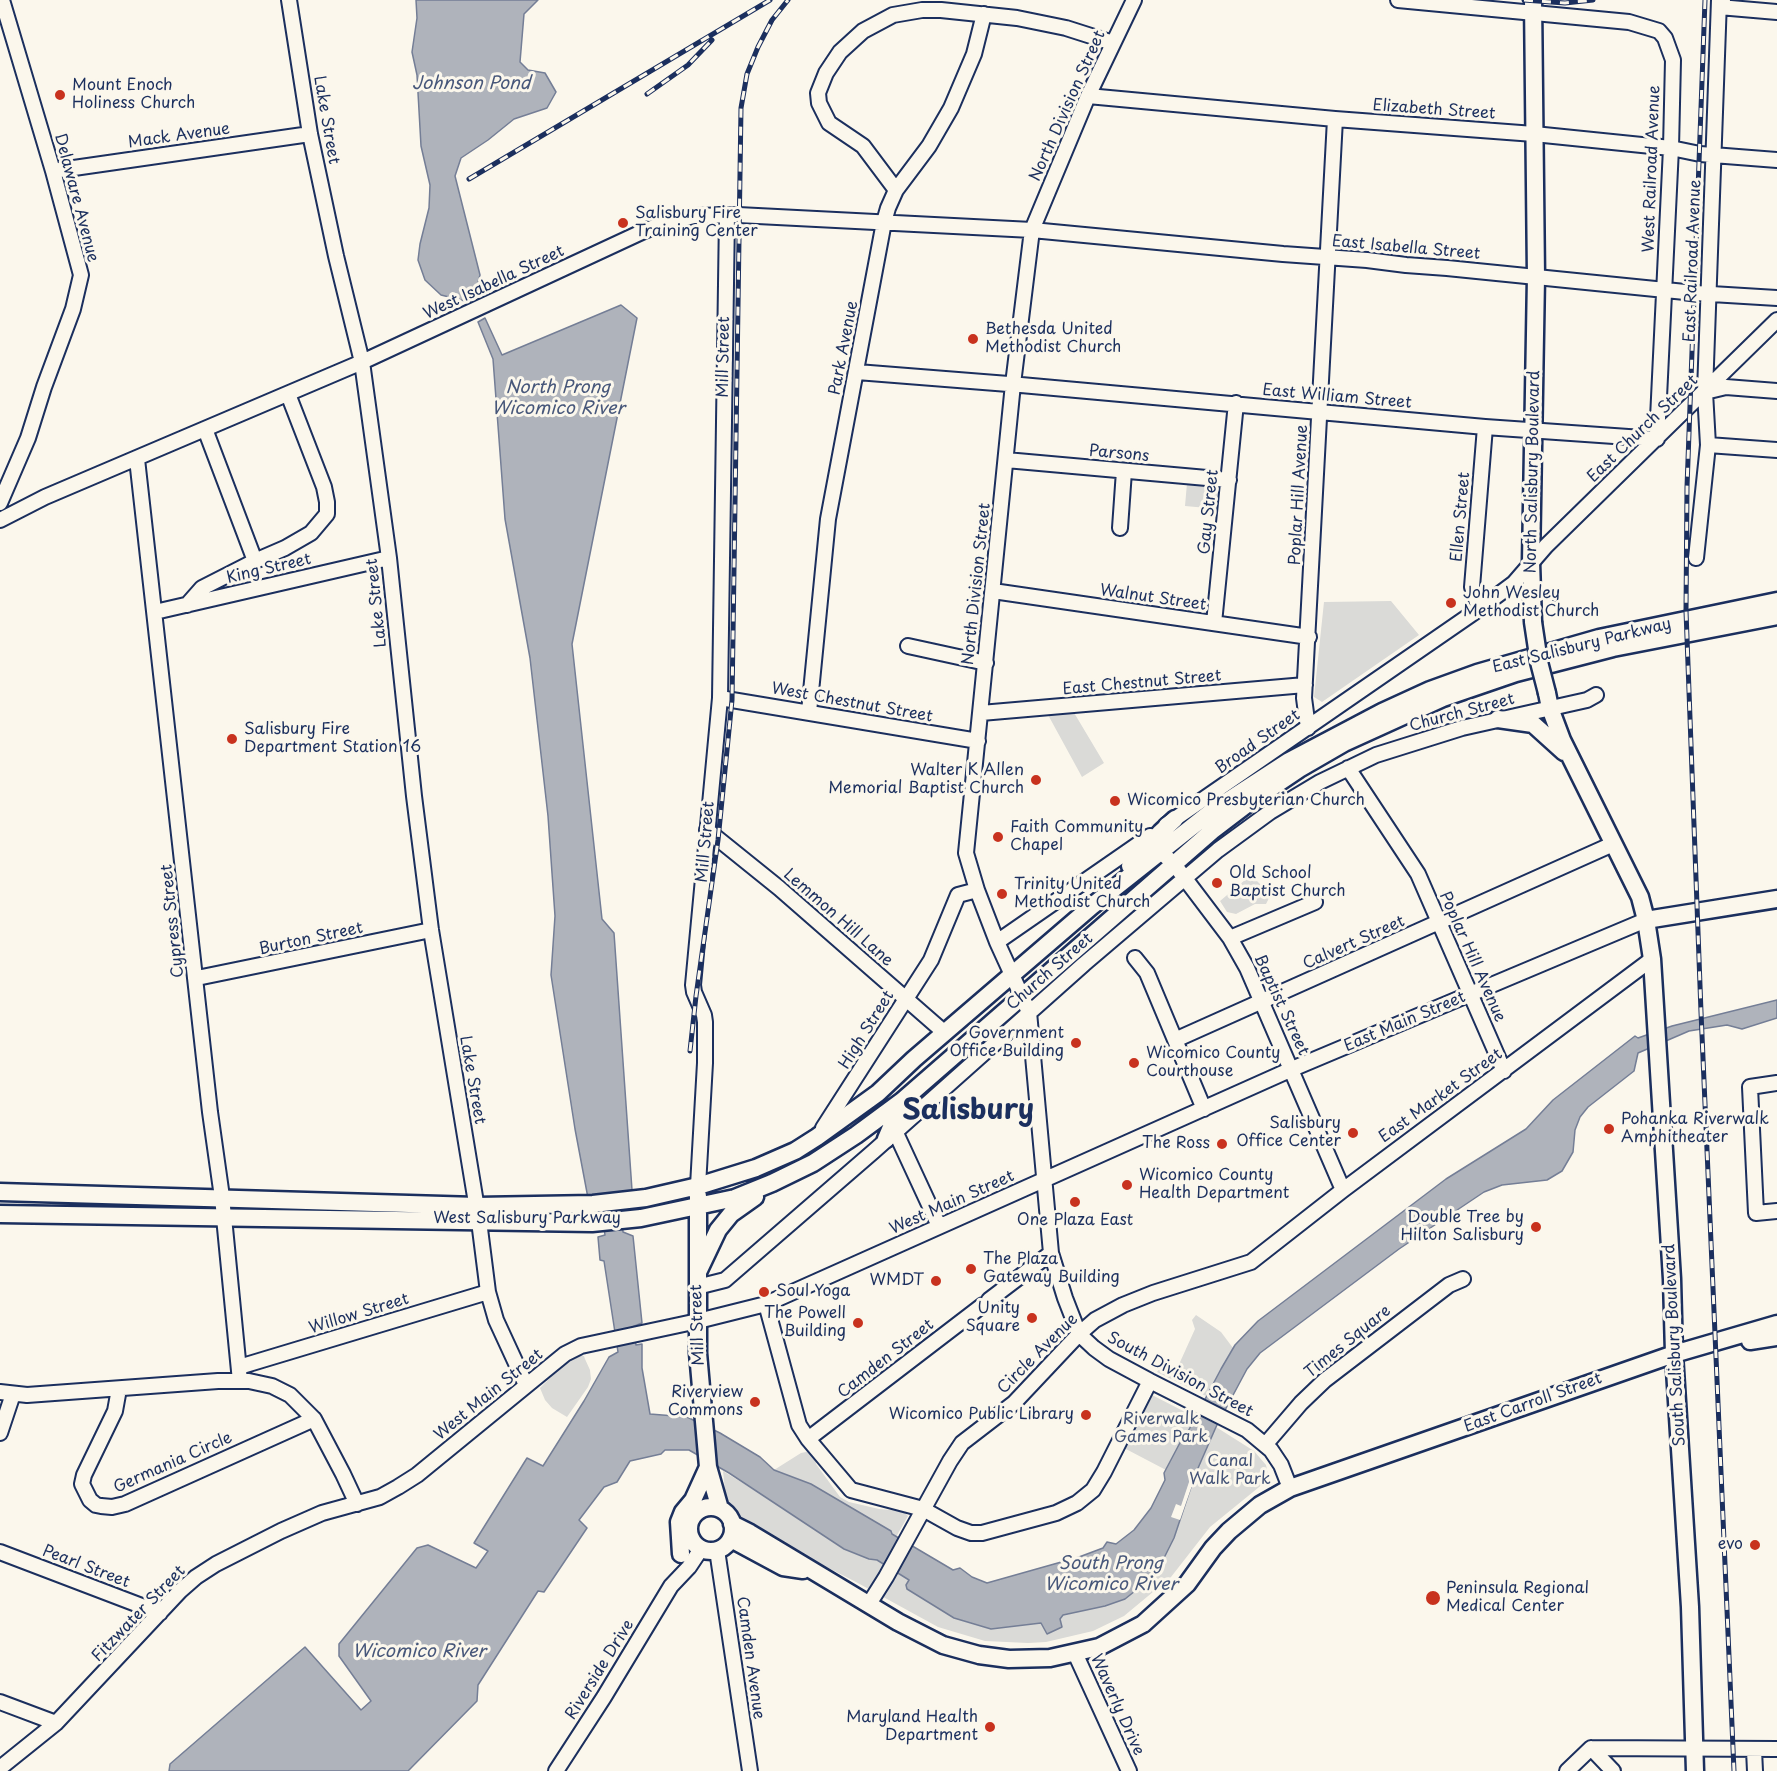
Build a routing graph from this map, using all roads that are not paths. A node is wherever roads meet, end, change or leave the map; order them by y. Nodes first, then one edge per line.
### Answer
1 (2, 0) edge
2 (289, 0) edge
3 (1134, 0) edge
4 (1398, 0) edge
5 (1720, 2) edge
6 (1533, 6) edge
7 (1777, 12) edge
8 (984, 14) junction
9 (1113, 43) junction
10 (1088, 96) junction
11 (1335, 118) junction
12 (310, 134) junction
13 (1534, 134) junction
14 (1671, 148) junction
15 (1713, 155) junction
16 (1777, 160) edge
17 (53, 171) junction
18 (896, 190) junction
19 (727, 215) junction
20 (884, 222) junction
21 (1032, 230) junction
22 (1326, 257) junction
23 (1536, 277) junction
24 (1665, 290) junction
25 (1709, 294) junction
26 (1777, 298) edge
27 (1777, 320) edge
28 (362, 362) junction
29 (857, 372) junction
30 (1013, 384) junction
31 (1777, 391) edge
32 (1705, 392) junction
33 (288, 394) junction
34 (1236, 403) junction
35 (1319, 412) junction
36 (1485, 427) junction
37 (205, 429) junction
38 (1534, 431) junction
39 (1657, 439) junction
40 (1708, 445) junction
41 (1777, 450) edge
42 (137, 459) junction
43 (1006, 460) junction
44 (1124, 471) junction
45 (1229, 480) junction
46 (0, 503) edge
47 (0, 520) edge
48 (1120, 528) dead end
49 (389, 558) junction
50 (1696, 558) dead end
51 (255, 561) junction
52 (1532, 562) junction
53 (993, 591) junction
54 (1777, 602) edge
55 (187, 604) junction
56 (1479, 609) junction
57 (155, 612) junction
58 (1777, 616) edge
59 (1214, 623) junction
60 (1309, 637) junction
61 (908, 646) dead end
62 (986, 663) junction
63 (1305, 685) junction
64 (1596, 695) dead end
65 (720, 698) junction
66 (1548, 700) junction
67 (809, 712) junction
68 (981, 713) junction
69 (1498, 719) junction
70 (1308, 728) junction
71 (978, 741) junction
72 (1570, 758) junction
73 (1348, 768) junction
74 (1175, 819) junction
75 (707, 830) junction
76 (1613, 844) junction
77 (1161, 852) junction
78 (1179, 871) junction
79 (977, 890) junction
80 (1777, 899) edge
81 (1315, 902) dead end
82 (1092, 906) junction
83 (1646, 920) junction
84 (1439, 923) junction
85 (431, 930) junction
86 (1230, 938) junction
87 (997, 942) junction
88 (1136, 958) dead end
89 (1652, 959) junction
90 (1012, 976) junction
91 (196, 978) junction
92 (1470, 994) junction
93 (1021, 996) junction
94 (906, 999) junction
95 (1262, 1002) junction
96 (1029, 1012) junction
97 (945, 1033) junction
98 (1176, 1040) junction
99 (1292, 1069) junction
100 (1504, 1071) junction
101 (1777, 1083) edge
102 (902, 1101) junction
103 (1204, 1109) junction
104 (891, 1135) junction
105 (817, 1137) junction
106 (1044, 1181) junction
107 (772, 1183) junction
108 (698, 1186) junction
109 (1343, 1190) junction
110 (0, 1192) edge
111 (222, 1197) junction
112 (697, 1207) junction
113 (1777, 1211) edge
114 (478, 1213) junction
115 (0, 1214) edge
116 (224, 1218) junction
117 (939, 1226) junction
118 (1051, 1252) junction
119 (1251, 1262) joint
120 (1463, 1279) dead end
121 (697, 1282) junction
122 (488, 1292) junction
123 (766, 1304) junction
124 (698, 1321) junction
125 (1777, 1324) edge
126 (1079, 1334) junction
127 (1728, 1337) junction
128 (1777, 1337) edge
129 (1674, 1354) junction
130 (239, 1374) junction
131 (1150, 1381) junction
132 (526, 1385) junction
133 (119, 1389) junction
134 (7, 1393) edge
135 (314, 1419) junction
136 (0, 1434) edge
137 (808, 1439) junction
138 (1265, 1445) junction
139 (708, 1465) junction
140 (1290, 1488) junction
141 (357, 1504) junction
142 (720, 1509) junction
143 (923, 1509) junction
144 (693, 1516) junction
145 (731, 1531) junction
146 (689, 1535) junction
147 (709, 1550) junction
148 (0, 1552) edge
149 (681, 1554) junction
150 (671, 1586) junction
151 (869, 1604) junction
152 (160, 1613) junction
153 (1075, 1653) junction
154 (0, 1702) edge
155 (56, 1723) junction
156 (1591, 1748) junction
157 (1695, 1749) junction
158 (1777, 1749) edge
159 (1754, 1750) junction
160 (0, 1768) edge
161 (556, 1771) edge
162 (750, 1771) edge
163 (1129, 1771) edge
164 (1567, 1771) edge
165 (1613, 1771) edge
166 (1695, 1771) edge
167 (1755, 1771) edge

1 - 17 street, Delaware Avenue
2 - 12 street, Lake Street
3 - 9 street, North Division Street
4 - 6 street, West Railroad Avenue
5 - 7 street
5 - 15 street, East Railroad Avenue
6 - 13 main road, North Salisbury Boulevard
6 - 14 street, West Railroad Avenue
8 - 9 street
8 - 18 street, Park Avenue
8 - 18 street
9 - 10 street, North Division Street
10 - 11 street, Elizabeth Street
10 - 21 street, North Division Street
11 - 13 street, Elizabeth Street
11 - 22 street, Poplar Hill Avenue
12 - 17 street, Mack Avenue
12 - 28 street, Lake Street
13 - 14 street, Elizabeth Street
13 - 23 main road, North Salisbury Boulevard
14 - 15 street, Elizabeth Street
14 - 24 street, West Railroad Avenue
15 - 16 street, Elizabeth Street
15 - 25 street, East Railroad Avenue
17 - 46 street, Delaware Avenue
18 - 20 street, Park Avenue
19 - 20 street, West Isabella Street
19 - 28 street, West Isabella Street
19 - 65 street, Mill Street
20 - 21 street, West Isabella Street
20 - 29 street, Park Avenue
21 - 22 street, East Isabella Street
21 - 30 street, North Division Street
22 - 23 street, East Isabella Street
22 - 35 street, Poplar Hill Avenue
23 - 24 street, East Isabella Street
23 - 38 main road, North Salisbury Boulevard
24 - 25 street, East Isabella Street
24 - 39 street, West Railroad Avenue
25 - 26 street, East Isabella Street
25 - 32 street, East Railroad Avenue
27 - 32 street, East Church Street
28 - 33 street, West Isabella Street
28 - 49 street, Lake Street
29 - 30 street, East William Street
29 - 67 street, Park Avenue
30 - 34 street, East William Street
30 - 43 street, North Division Street
31 - 32 street
32 - 39 street, East Church Street
32 - 40 street, East Railroad Avenue
33 - 37 street, West Isabella Street
33 - 51 street
34 - 35 street, East William Street
34 - 45 street, Gay Street
35 - 36 street, East William Street
35 - 60 street, Poplar Hill Avenue
36 - 38 street, East William Street
36 - 56 street, Ellen Street
37 - 42 street, West Isabella Street
37 - 51 street
38 - 39 street, East William Street
38 - 52 main road, North Salisbury Boulevard
39 - 52 street, East Church Street
40 - 41 street
40 - 50 street, East Railroad Avenue
42 - 47 street, West Isabella Street
42 - 57 street, Cypress Street
43 - 44 street, Parsons
43 - 53 street, North Division Street
44 - 45 street, Parsons
44 - 48 street
45 - 59 street, Gay Street
49 - 55 street, King Street
49 - 85 street, Lake Street
51 - 55 street
52 - 56 street, Broad Street
52 - 66 main road, North Salisbury Boulevard, bridge
53 - 59 street, Walnut Street
53 - 62 street, North Division Street
54 - 77 main road, East Salisbury Parkway
55 - 57 street, King Street
56 - 70 street, Broad Street
57 - 91 street, Cypress Street
58 - 78 main road, East Salisbury Parkway
59 - 60 street, Walnut Street
60 - 63 street, Poplar Hill Avenue
61 - 62 street
62 - 68 street, North Division Street
63 - 68 street, East Chestnut Street
63 - 70 street, Poplar Hill Avenue
64 - 66 street, Church Street
65 - 67 street, West Chestnut Street
65 - 75 street, Mill Street
66 - 69 street, Church Street
66 - 72 main road, North Salisbury Boulevard
67 - 71 street, West Chestnut Street
68 - 71 street, North Division Street
69 - 72 main road
69 - 73 street, Church Street
70 - 74 street, Broad Street
71 - 79 street, North Division Street
72 - 76 main road, North Salisbury Boulevard
73 - 78 street, Church Street
73 - 84 street, Poplar Hill Avenue
74 - 82 main road
74 - 87 street, Broad Street
75 - 94 street, Lemmon Hill Lane
75 - 108 street, Mill Street
76 - 83 main road, North Salisbury Boulevard
76 - 84 street, Calvert Street
77 - 78 street, Baptist Street
77 - 82 main road, East Salisbury Parkway
78 - 86 street, Baptist Street
78 - 93 main road, East Salisbury Parkway
78 - 96 street, Church Street
79 - 87 street, North Division Street
79 - 94 street, High Street
80 - 83 main road, East Main Street
81 - 86 street
82 - 90 main road, East Salisbury Parkway
83 - 89 main road, South Salisbury Boulevard
83 - 92 street, East Main Street
84 - 92 street, Poplar Hill Avenue
84 - 95 street, Calvert Street
85 - 91 street, Burton Street
85 - 114 street, Lake Street
86 - 95 street, Baptist Street
87 - 90 street, North Division Street
88 - 98 street
89 - 100 street, East Market Street
89 - 129 main road, South Salisbury Boulevard
90 - 93 street, North Division Street
90 - 97 main road, West Salisbury Parkway
91 - 111 street, Cypress Street
92 - 99 street, East Main Street
92 - 100 street, Poplar Hill Avenue
93 - 96 street, North Division Street
93 - 102 main road, West Salisbury Parkway
94 - 97 street, Lemmon Hill Lane
94 - 105 street, High Street
95 - 98 street, Calvert Street
95 - 99 street, Baptist Street
96 - 104 street, Church Street
96 - 106 street, North Division Street
97 - 105 main road, West Salisbury Parkway
98 - 103 street
99 - 103 street, East Main Street
99 - 109 street, Baptist Street
100 - 109 street, East Market Street
101 - 113 street
102 - 104 main road
102 - 107 main road, West Salisbury Parkway
103 - 106 street, East Main Street
104 - 117 street
104 - 121 street, Church Street
105 - 108 main road, West Salisbury Parkway
106 - 117 street, West Main Street
106 - 118 street, South Division Street
107 - 112 main road, West Salisbury Parkway
107 - 121 main road
108 - 112 main road, Mill Street
108 - 114 main road, West Salisbury Parkway
109 - 119 street, East Market Street
110 - 111 main road, West Salisbury Parkway
111 - 114 main road, West Salisbury Parkway
111 - 116 street, Cypress Street
112 - 114 main road, West Salisbury Parkway
112 - 121 main road, Mill Street
114 - 116 main road, West Salisbury Parkway
114 - 122 street, Lake Street
115 - 116 main road, West Salisbury Parkway
116 - 130 street, Cypress Street
117 - 123 street, West Main Street
118 - 126 street, South Division Street
118 - 137 street, Camden Street
119 - 126 street, Circle Avenue
120 - 138 street, Times Square
121 - 124 main road, Mill Street
122 - 130 street, Willow Street
122 - 132 street, Lake Street
123 - 124 street, West Main Street
123 - 137 street
124 - 132 street, West Main Street
124 - 139 main road, Mill Street
125 - 127 main road, East Carroll Street
126 - 131 street, South Division Street
126 - 143 street, Circle Avenue
127 - 128 main road
127 - 129 main road, East Carroll Street
129 - 140 main road, East Carroll Street
129 - 157 main road, South Salisbury Boulevard
130 - 133 street
130 - 135 street
131 - 138 street, South Division Street
131 - 143 street
132 - 141 street, West Main Street
133 - 134 street
133 - 135 street, Germania Circle
134 - 136 street
135 - 141 street
137 - 143 street
138 - 140 street, South Division Street
139 - 142 main road, Mill Street
139 - 144 main road, Mill Street
139 - 149 main road
140 - 153 main road, East Carroll Street
141 - 152 street, Fitzwater Street
142 - 144 main road
142 - 145 main road
143 - 151 street, Circle Avenue
144 - 146 main road
145 - 147 main road
145 - 151 main road, East Carroll Street
146 - 147 main road
146 - 149 street, Riverside Drive
147 - 150 street, Riverside Drive
147 - 162 street, Camden Avenue
148 - 152 street, Pearl Street
149 - 150 street, Riverside Drive
150 - 161 street, Riverside Drive
151 - 153 main road, East Carroll Street
152 - 155 street, Fitzwater Street
153 - 163 street, Waverly Drive
154 - 155 street
155 - 160 street, Fitzwater Street
156 - 157 street
156 - 164 street
156 - 165 street
157 - 159 street
157 - 166 main road, South Salisbury Boulevard
158 - 159 street
159 - 167 street

